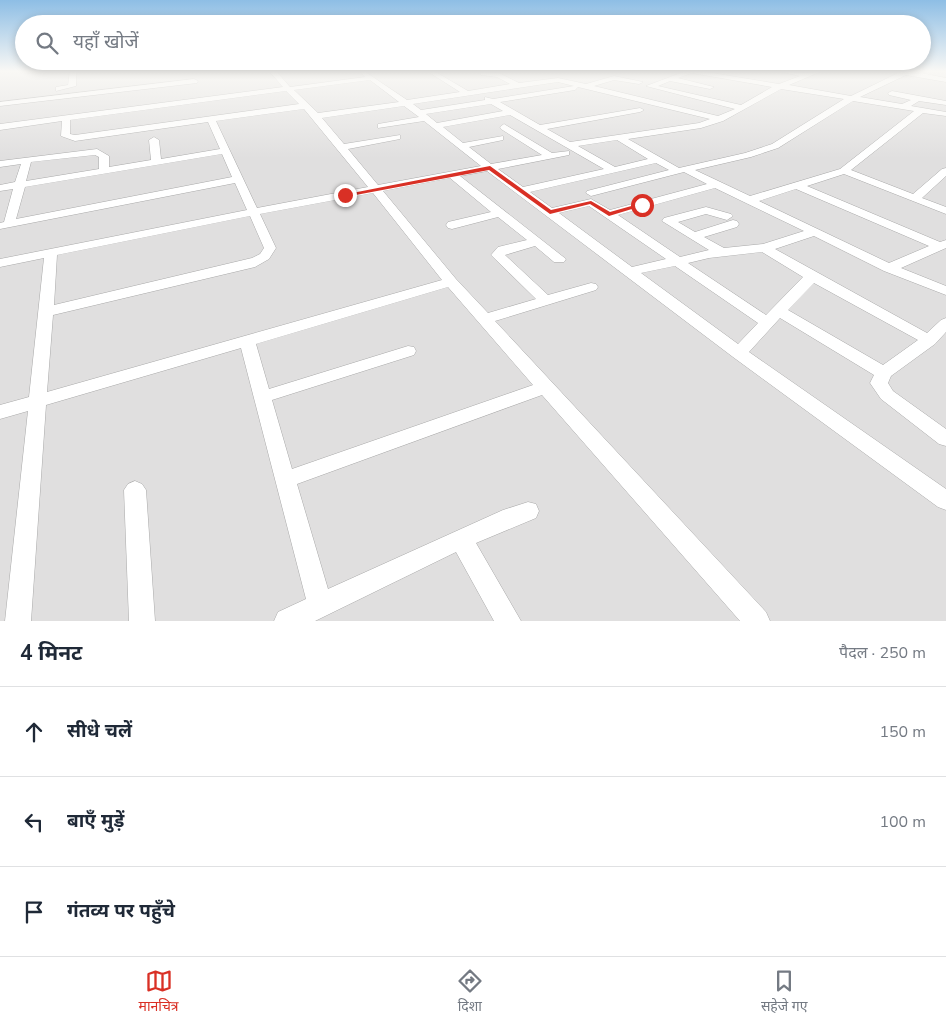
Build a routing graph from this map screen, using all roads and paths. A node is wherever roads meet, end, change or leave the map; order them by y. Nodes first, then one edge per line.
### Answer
1 (28, 100) edge
2 (154, 100) edge
3 (299, 100) edge
4 (403, 100) edge
5 (419, 100) edge
6 (498, 100) edge
7 (642, 100) edge
8 (709, 100) edge
9 (756, 100) edge
10 (849, 100) edge
11 (863, 100) edge
12 (916, 100) edge
13 (492, 101) junction
14 (406, 102) junction
15 (0, 104) edge
16 (305, 106) junction
17 (903, 107) junction
18 (743, 108) junction
19 (640, 110) dead end
20 (921, 110) junction
21 (511, 112) junction
22 (946, 114) edge
23 (316, 116) junction
24 (66, 118) junction
25 (427, 119) junction
26 (720, 119) junction
27 (211, 120) junction
28 (381, 126) dead end
29 (0, 127) edge
30 (504, 127) dead end
31 (538, 128) junction
32 (397, 137) dead end
33 (618, 137) junction
34 (500, 138) dead end
35 (154, 140) dead end
36 (461, 146) junction
37 (342, 147) junction
38 (567, 149) junction
39 (224, 151) junction
40 (591, 158) junction
41 (27, 160) junction
42 (657, 160) junction
43 (156, 162) junction
44 (546, 162) junction
45 (0, 164) edge
46 (490, 168) junction
47 (614, 170) junction
48 (682, 170) junction
49 (104, 171) junction
50 (844, 171) junction
51 (946, 171) edge
52 (452, 175) junction
53 (239, 179) junction
54 (648, 180) junction
55 (20, 184) junction
56 (717, 184) junction
57 (798, 186) junction
58 (0, 188) edge
59 (377, 190) junction
60 (522, 191) junction
61 (591, 193) dead end
62 (674, 196) junction
63 (914, 199) junction
64 (749, 200) junction
65 (946, 211) edge
66 (254, 212) junction
67 (550, 212) junction
68 (500, 213) junction
69 (609, 214) junction
70 (5, 225) edge
71 (452, 225) dead end
72 (815, 232) junction
73 (694, 236) junction
74 (536, 242) junction
75 (943, 245) edge
76 (764, 248) junction
77 (721, 252) junction
78 (51, 253) junction
79 (559, 259) dead end
80 (678, 261) junction
81 (0, 263) edge
82 (889, 268) junction
83 (632, 271) junction
84 (812, 276) junction
85 (452, 282) junction
86 (591, 287) dead end
87 (946, 291) edge
88 (546, 300) junction
89 (45, 312) junction
90 (773, 317) junction
91 (486, 319) junction
92 (946, 323) edge
93 (929, 340) junction
94 (247, 341) junction
95 (408, 351) dead end
96 (739, 352) junction
97 (884, 373) junction
98 (546, 387) junction
99 (263, 397) junction
100 (36, 401) junction
101 (0, 412) edge
102 (946, 439) edge
103 (287, 479) junction
104 (135, 490) dead end
105 (946, 501) edge
106 (528, 511) dead end
107 (461, 539) junction
108 (320, 605) junction
109 (18, 621) edge
110 (142, 621) edge
111 (287, 621) edge
112 (508, 621) edge
113 (757, 621) edge

1 - 15 street
2 - 24 street
3 - 16 street
4 - 14 street
5 - 14 street
6 - 13 street
7 - 26 street
8 - 18 street
9 - 18 street
10 - 48 street
11 - 17 street
12 - 17 street
13 - 21 street
13 - 25 street
14 - 23 street
14 - 25 street
16 - 23 street
16 - 27 street
17 - 20 street
18 - 26 street
19 - 31 street
20 - 22 street
20 - 50 street
21 - 25 street
21 - 31 street
23 - 37 street
24 - 27 street
24 - 29 street
25 - 28 street
25 - 36 street
26 - 33 street
27 - 39 street
30 - 44 street
31 - 38 street
32 - 37 street
33 - 38 street
33 - 42 street
34 - 36 street
35 - 43 street
36 - 46 street
37 - 59 street
38 - 40 street
38 - 44 street
39 - 43 street
39 - 53 street
40 - 44 street
40 - 47 street
41 - 45 street
41 - 49 street
41 - 55 street
42 - 47 street
42 - 48 street
43 - 49 street
44 - 46 street
46 - 52 street
46 - 60 street
47 - 60 street
48 - 54 street
48 - 56 street
49 - 55 street
50 - 57 street
50 - 63 street
51 - 63 street
52 - 59 street
52 - 68 street
53 - 66 street
53 - 70 street
54 - 61 street
54 - 62 street
55 - 58 street
55 - 70 street
56 - 62 street
56 - 64 street
57 - 64 street
57 - 75 street
59 - 66 street
59 - 85 street
60 - 67 street
62 - 69 street
63 - 65 street
64 - 72 street
66 - 78 street
66 - 89 street
67 - 69 street
67 - 83 street
68 - 71 street
68 - 74 street
69 - 80 street
72 - 76 street
72 - 82 street
73 - 73 street
73 - 77 street
74 - 79 street
74 - 88 street
75 - 82 street
76 - 77 street
76 - 84 street
77 - 80 street
78 - 81 street
78 - 89 street
80 - 83 street
80 - 90 street
82 - 87 street
83 - 96 street
84 - 90 street
84 - 93 street
85 - 91 street
85 - 94 street
86 - 88 street
88 - 91 street
89 - 100 street
90 - 96 street
90 - 97 street
91 - 98 street
92 - 93 street
93 - 97 street
94 - 99 street
94 - 100 street
95 - 99 street
96 - 105 street
97 - 102 street
98 - 103 street
98 - 113 street
99 - 103 street
100 - 101 street
100 - 109 street
103 - 108 street
104 - 110 street
106 - 107 street
107 - 108 street
107 - 112 street
108 - 111 street

